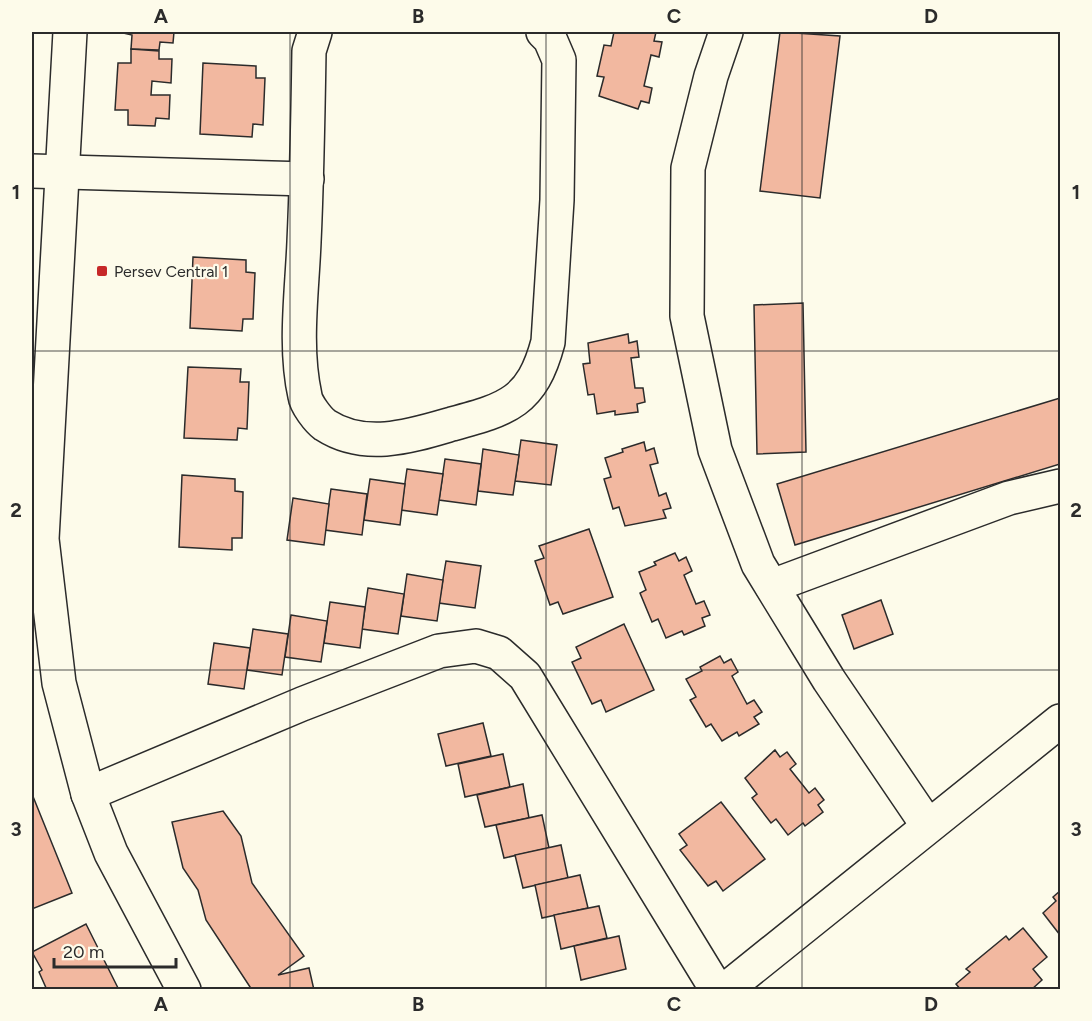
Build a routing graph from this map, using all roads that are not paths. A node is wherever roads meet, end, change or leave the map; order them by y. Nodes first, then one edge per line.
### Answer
1 (70, 32) edge
2 (315, 32) edge
3 (543, 32) edge
4 (726, 32) edge
5 (47, 172) edge
6 (308, 179) junction
7 (1060, 486) edge
8 (772, 586) junction
9 (1060, 721) edge
10 (88, 794) junction
11 (928, 826) junction
12 (184, 990) edge
13 (717, 990) edge
14 (725, 990) edge

1 - 5 street
2 - 6 street
3 - 6 street
4 - 8 street
5 - 6 street
5 - 10 street
7 - 8 street
8 - 11 street
9 - 11 street
10 - 12 street
10 - 13 street
11 - 14 street

